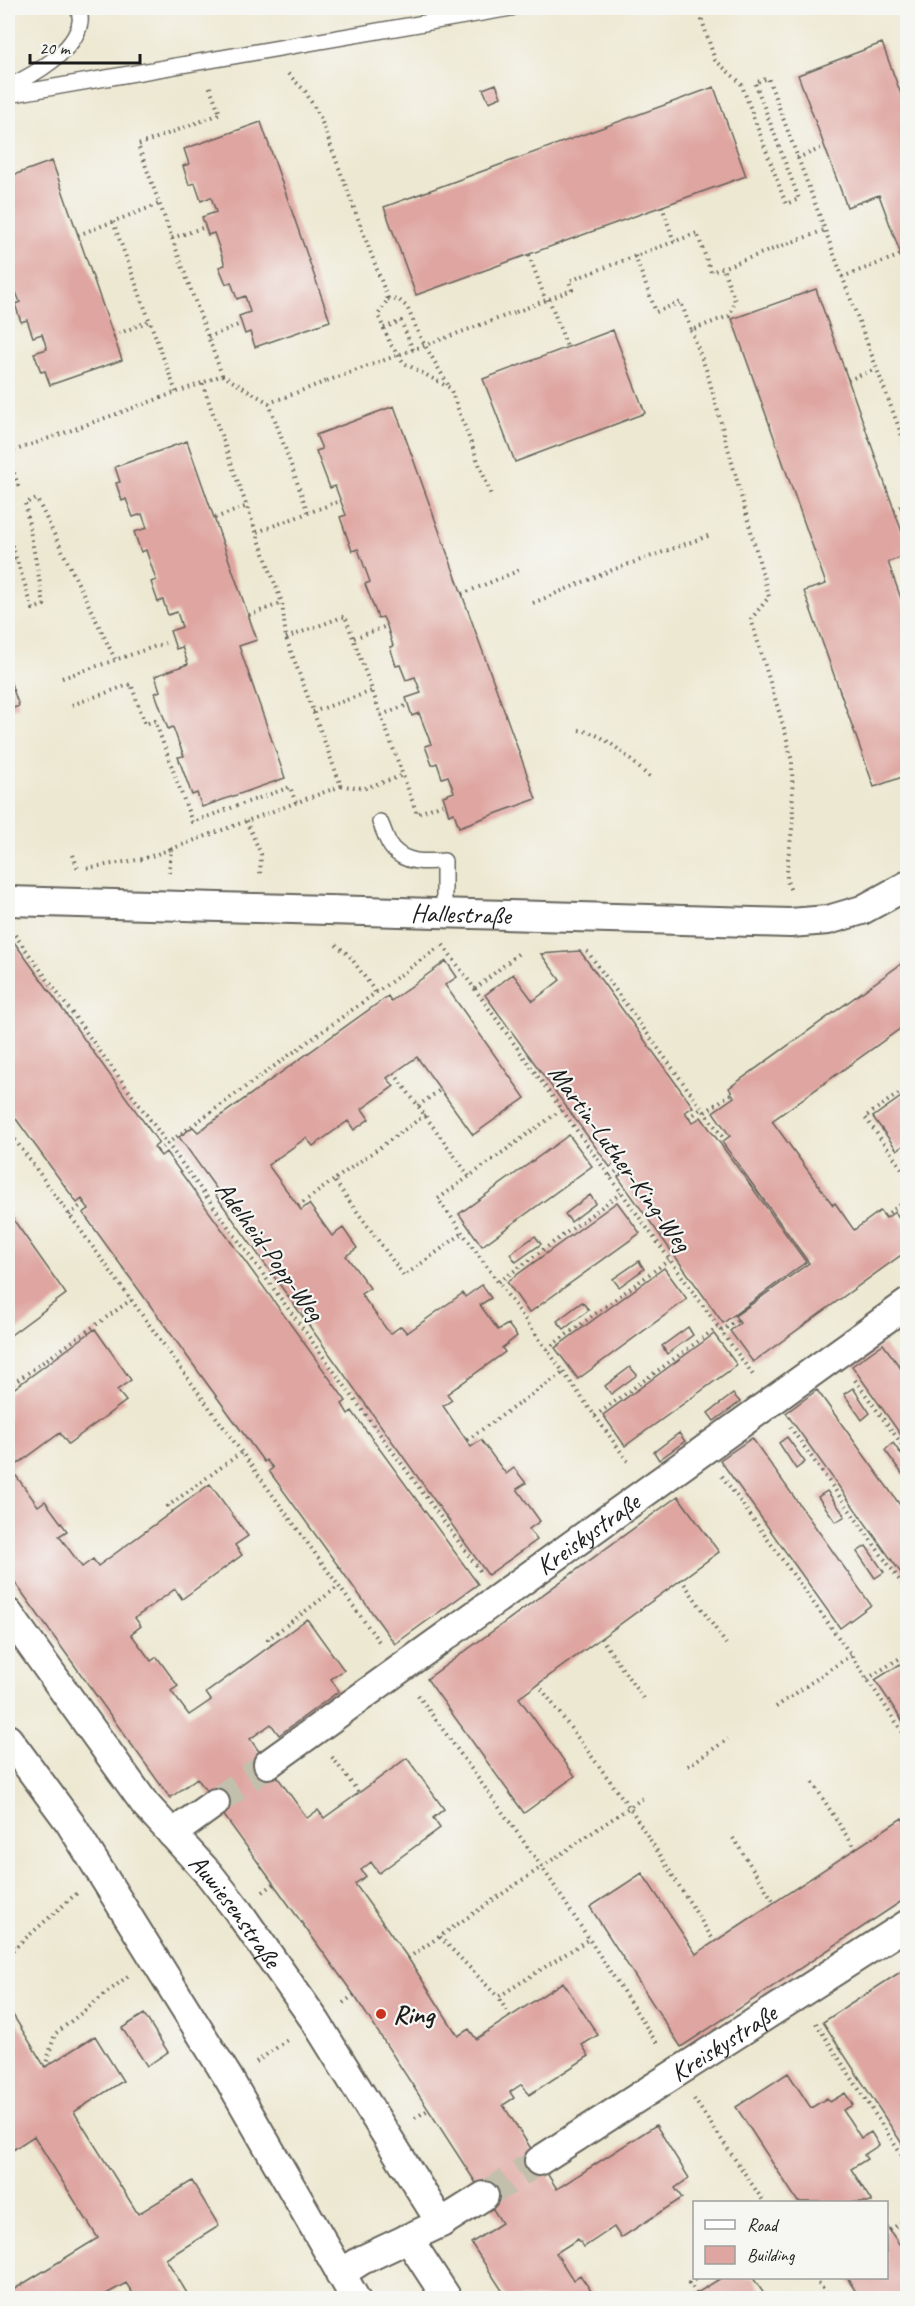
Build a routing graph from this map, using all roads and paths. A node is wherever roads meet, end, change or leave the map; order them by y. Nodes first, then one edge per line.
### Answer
1 (79, 8) edge
2 (511, 8) edge
3 (698, 8) edge
4 (255, 52) junction
5 (200, 62) junction
6 (8, 87) edge
7 (8, 95) edge
8 (825, 147) dead end
9 (797, 158) junction
10 (159, 204) junction
11 (662, 206) dead end
12 (113, 222) junction
13 (205, 226) dead end
14 (825, 230) junction
15 (78, 235) dead end
16 (172, 238) junction
17 (674, 242) junction
18 (529, 255) dead end
19 (901, 255) dead end
20 (635, 256) junction
21 (723, 268) junction
22 (842, 277) junction
23 (388, 299) junction
24 (548, 300) junction
25 (149, 321) junction
26 (242, 324) dead end
27 (384, 328) junction
28 (691, 330) junction
29 (113, 336) dead end
30 (208, 337) junction
31 (567, 347) dead end
32 (413, 350) junction
33 (876, 369) junction
34 (222, 375) junction
35 (848, 380) dead end
36 (202, 382) junction
37 (450, 388) junction
38 (176, 392) junction
39 (269, 403) junction
40 (908, 452) edge
41 (8, 455) edge
42 (8, 489) edge
43 (491, 495) dead end
44 (340, 501) dead end
45 (908, 504) edge
46 (248, 506) junction
47 (894, 510) dead end
48 (308, 513) junction
49 (214, 518) dead end
50 (257, 532) junction
51 (8, 534) edge
52 (708, 536) dead end
53 (16, 558) junction
54 (8, 561) edge
55 (520, 570) dead end
56 (462, 594) dead end
57 (282, 603) junction
58 (533, 603) dead end
59 (249, 615) dead end
60 (387, 626) dead end
61 (286, 638) junction
62 (354, 638) junction
63 (165, 643) dead end
64 (115, 659) junction
65 (62, 678) dead end
66 (372, 691) junction
67 (72, 705) dead end
68 (408, 705) dead end
69 (313, 712) junction
70 (381, 715) junction
71 (579, 730) dead end
72 (404, 775) junction
73 (651, 778) dead end
74 (341, 786) junction
75 (296, 803) junction
76 (445, 803) dead end
77 (246, 821) junction
78 (380, 822) dead end
79 (171, 849) junction
80 (80, 872) dead end
81 (169, 883) dead end
82 (259, 885) dead end
83 (908, 885) edge
84 (791, 892) dead end
85 (11, 913) edge
86 (443, 924) junction
87 (336, 945) dead end
88 (442, 945) junction
89 (585, 949) dead end
90 (519, 953) dead end
91 (475, 989) junction
92 (376, 993) junction
93 (394, 1073) dead end
94 (908, 1087) edge
95 (440, 1090) dead end
96 (732, 1093) dead end
97 (418, 1106) junction
98 (561, 1110) junction
99 (704, 1110) junction
100 (424, 1115) junction
101 (689, 1118) dead end
102 (725, 1140) dead end
103 (168, 1143) junction
104 (157, 1151) dead end
105 (621, 1168) dead end
106 (469, 1176) junction
107 (610, 1176) junction
108 (908, 1177) edge
109 (334, 1180) junction
110 (621, 1193) junction
111 (908, 1200) edge
112 (84, 1203) dead end
113 (298, 1206) dead end
114 (69, 1215) dead end
115 (884, 1216) dead end
116 (463, 1233) junction
117 (669, 1260) junction
118 (499, 1282) junction
119 (131, 1300) dead end
120 (908, 1304) edge
121 (738, 1320) dead end
122 (720, 1329) junction
123 (547, 1349) junction
124 (836, 1355) junction
125 (564, 1372) junction
126 (8, 1387) edge
127 (772, 1402) junction
128 (595, 1416) junction
129 (467, 1440) dead end
130 (704, 1450) junction
131 (242, 1452) dead end
132 (908, 1453) edge
133 (649, 1490) junction
134 (172, 1512) dead end
135 (681, 1579) dead end
136 (339, 1586) dead end
137 (908, 1592) edge
138 (500, 1598) junction
139 (8, 1613) edge
140 (601, 1638) dead end
141 (726, 1644) dead end
142 (272, 1645) dead end
143 (908, 1653) edge
144 (851, 1655) junction
145 (867, 1679) junction
146 (538, 1684) dead end
147 (645, 1700) dead end
148 (776, 1707) dead end
149 (313, 1732) junction
150 (728, 1739) dead end
151 (908, 1740) edge
152 (9, 1744) edge
153 (268, 1764) tunnel mouth
154 (688, 1766) dead end
155 (813, 1783) dead end
156 (359, 1793) dead end
157 (646, 1796) dead end
158 (215, 1803) tunnel mouth
159 (630, 1808) junction
160 (172, 1833) junction
161 (733, 1838) dead end
162 (855, 1849) dead end
163 (78, 1893) dead end
164 (774, 1902) dead end
165 (908, 1924) edge
166 (440, 1937) junction
167 (589, 1939) dead end
168 (714, 1941) dead end
169 (8, 1942) edge
170 (14, 1948) junction
171 (8, 1954) edge
172 (408, 1958) dead end
173 (128, 1976) dead end
174 (798, 1994) junction
175 (498, 1997) junction
176 (510, 2016) dead end
177 (45, 2067) dead end
178 (539, 2161) tunnel mouth
179 (908, 2165) edge
180 (484, 2196) tunnel mouth
181 (908, 2218) edge
182 (441, 2223) junction
183 (890, 2230) dead end
184 (408, 2238) junction
185 (340, 2274) junction
186 (695, 2279) edge
187 (816, 2279) edge
188 (697, 2293) dead end
189 (356, 2298) edge
190 (447, 2298) edge
191 (830, 2298) edge

1 - 6 lane
2 - 4 lane
3 - 9 path
4 - 5 lane
4 - 23 path
5 - 7 lane
5 - 10 path
8 - 9 path
9 - 14 path
10 - 12 path
10 - 16 path
11 - 17 path
12 - 15 path
12 - 25 path
13 - 16 path
14 - 21 path
14 - 22 path
16 - 30 path
17 - 20 path
17 - 21 path
18 - 24 path
19 - 22 path
20 - 24 path
20 - 28 path
21 - 28 path
22 - 33 path
23 - 27 path
23 - 37 path
24 - 31 path
24 - 32 path, bridge
25 - 29 path
25 - 38 path
26 - 30 path
27 - 32 path
27 - 37 path
28 - 84 path
30 - 34 path
32 - 39 path, bridge
33 - 35 path
33 - 40 path
34 - 36 path
34 - 39 path
36 - 38 path
36 - 46 path
37 - 43 path
38 - 41 path
39 - 48 path
41 - 42 path
44 - 48 path
45 - 47 path
46 - 49 path
46 - 50 path
48 - 50 path
50 - 57 path
51 - 53 path
52 - 58 path
53 - 54 path
53 - 64 path
55 - 56 path
57 - 59 path
57 - 61 path
60 - 62 path
61 - 62 path
61 - 69 path
62 - 66 path
63 - 64 path
64 - 65 path
66 - 69 path
66 - 70 path
67 - 75 path
68 - 70 path
69 - 74 path
70 - 72 path
71 - 73 path
72 - 74 path
72 - 76 path
74 - 75 path
75 - 77 path
77 - 79 path
77 - 82 path
78 - 86 lane
79 - 80 path
79 - 81 path
83 - 86 street, Hallestraße
85 - 86 street, Hallestraße
85 - 103 path, Adelheid-Popp-Weg
86 - 88 path
87 - 92 path
88 - 91 path, Martin-Luther-King-Weg
88 - 92 path
89 - 99 path
90 - 91 path
91 - 98 path, Martin-Luther-King-Weg
92 - 103 path
93 - 97 path
94 - 108 path
95 - 97 path
96 - 99 path
97 - 100 path
98 - 106 path
98 - 107 path, Martin-Luther-King-Weg
99 - 101 path
99 - 102 path
100 - 106 path
100 - 109 path
103 - 104 path
103 - 138 path, Adelheid-Popp-Weg
105 - 107 path
106 - 116 path
107 - 110 path, Martin-Luther-King-Weg
109 - 113 path
109 - 116 path
110 - 117 path, Martin-Luther-King-Weg
110 - 118 path
111 - 115 path
112 - 114 path
116 - 118 path
117 - 122 path, Martin-Luther-King-Weg
117 - 123 path
118 - 123 path
119 - 126 path
120 - 124 street, Kreiskystraße
121 - 122 path
122 - 127 path, Martin-Luther-King-Weg
122 - 128 path
123 - 125 path
124 - 127 street, Kreiskystraße
124 - 132 path
125 - 128 path
125 - 129 path
127 - 130 street, Kreiskystraße
127 - 137 path, Martin-Luther-King-Weg
128 - 133 path
130 - 133 street, Kreiskystraße
130 - 144 path
131 - 134 path
133 - 138 street, Kreiskystraße
135 - 141 path
136 - 142 path
138 - 149 street, Kreiskystraße
139 - 160 street, Auwiesenstraße
140 - 147 path
143 - 145 path
144 - 145 path
144 - 148 path
145 - 151 path
146 - 159 path
149 - 153 street, Kreiskystraße
149 - 156 path
150 - 154 path
152 - 185 street
155 - 162 path
157 - 159 path
158 - 160 street
159 - 166 path
159 - 168 path
160 - 182 street, Auwiesenstraße
161 - 164 path
163 - 170 path
165 - 174 street, Kreiskystraße
166 - 172 path
166 - 175 path
167 - 175 path
169 - 170 path
170 - 171 path
173 - 177 path
174 - 178 street, Kreiskystraße
174 - 179 path
175 - 176 path
180 - 182 street
181 - 183 path
182 - 184 street
184 - 185 street
184 - 190 street
185 - 189 street
186 - 188 path
187 - 191 path

